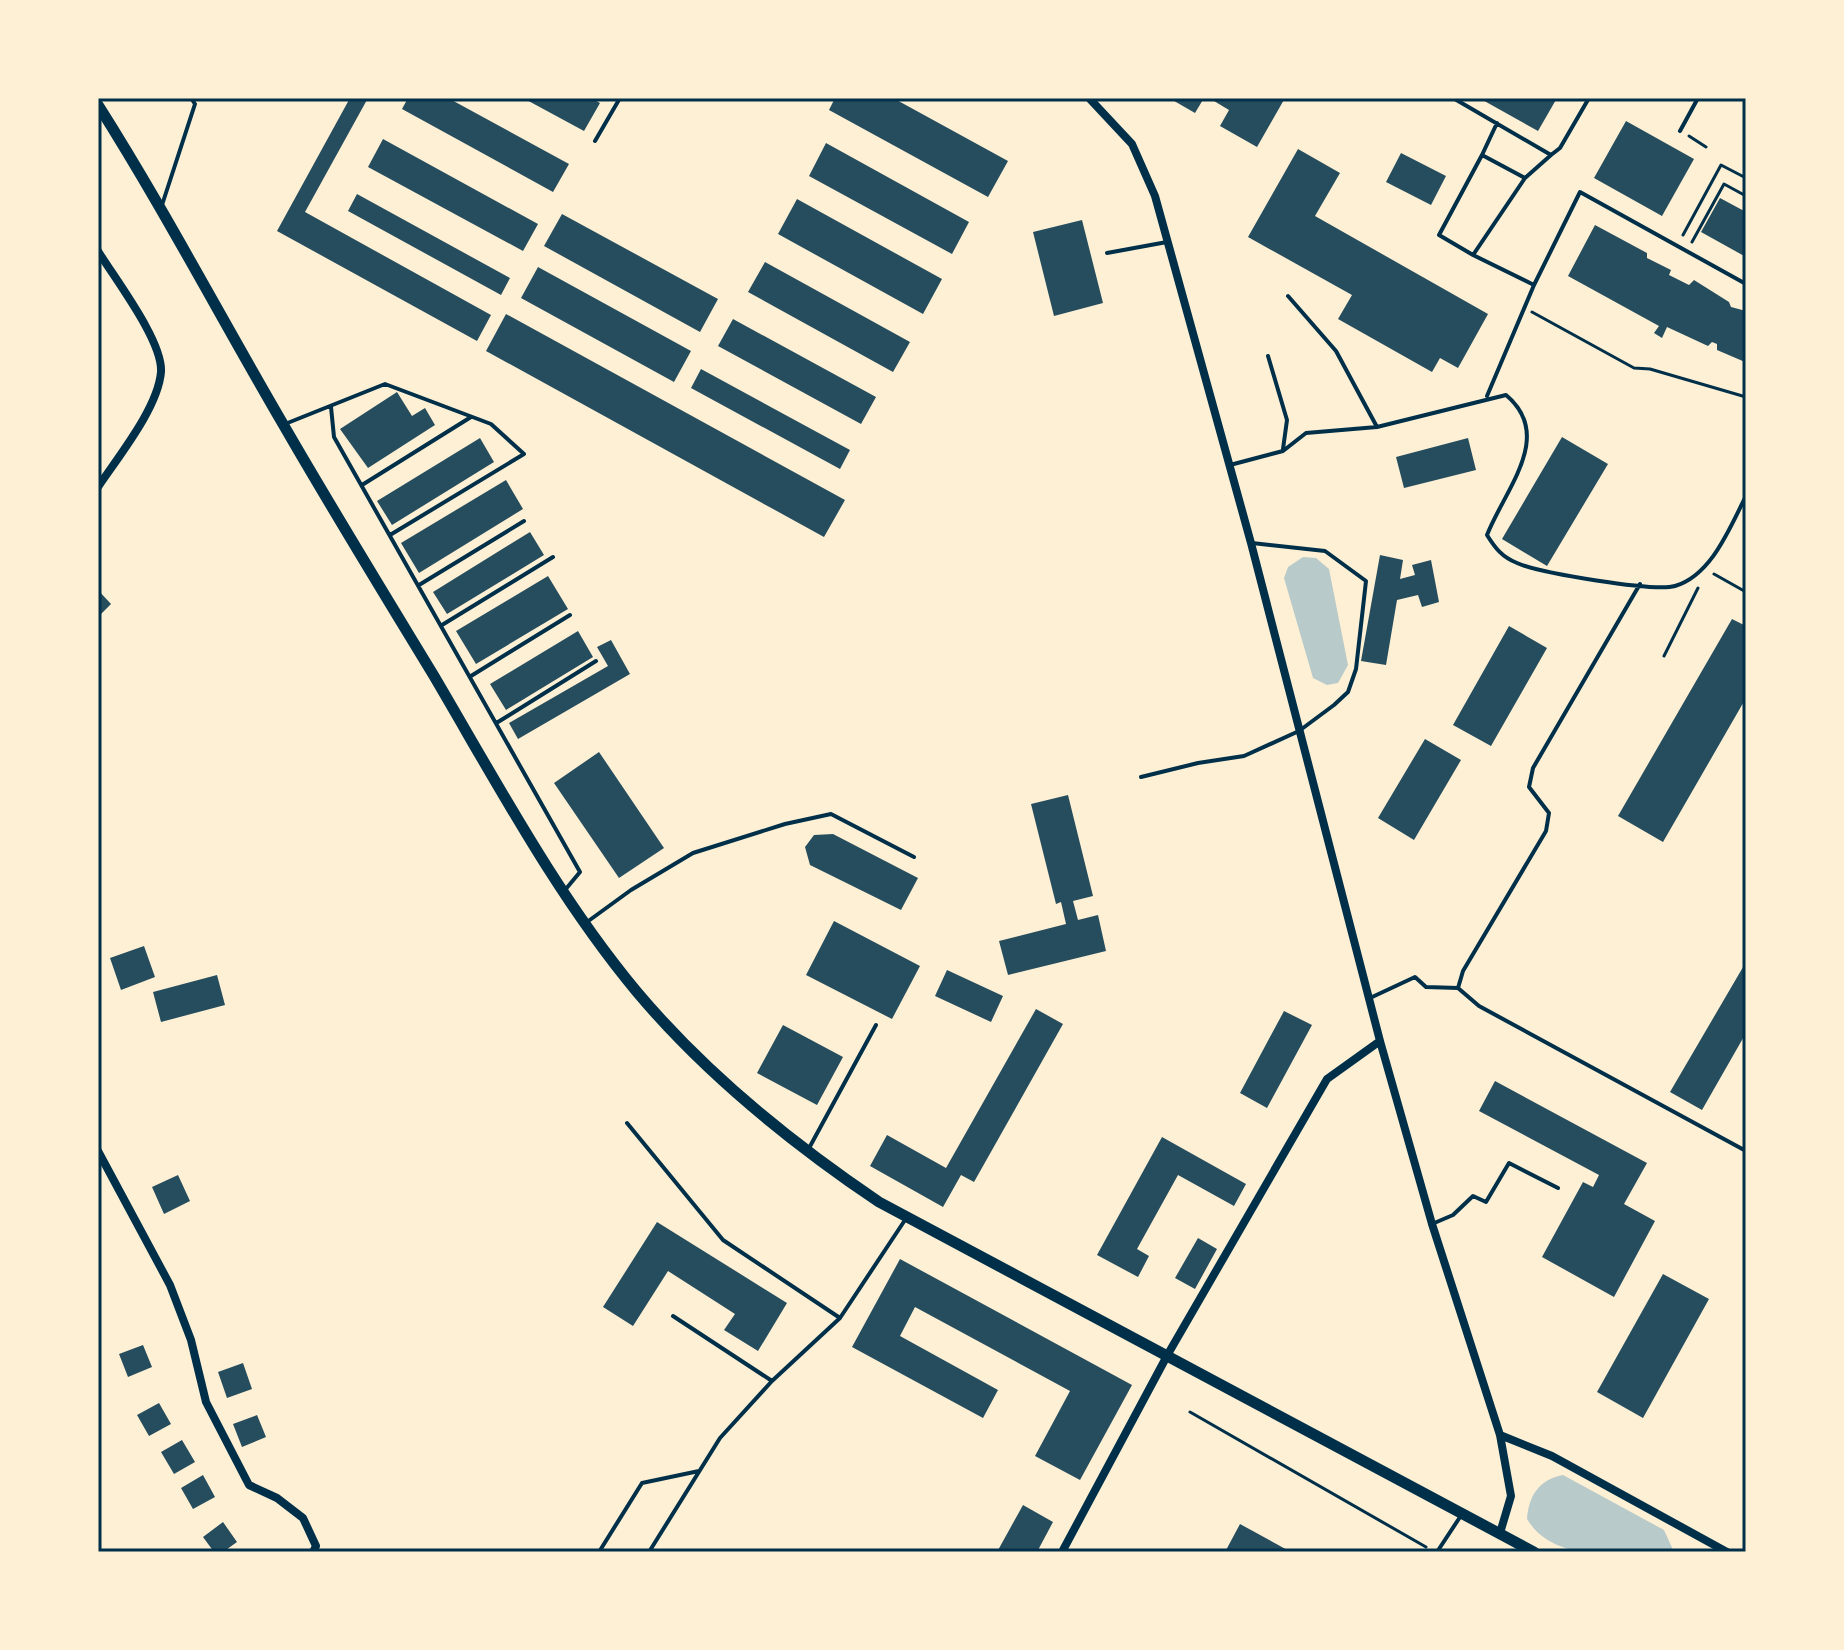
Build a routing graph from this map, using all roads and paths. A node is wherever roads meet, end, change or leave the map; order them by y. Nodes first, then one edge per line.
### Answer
1 (191, 98) edge
2 (620, 98) edge
3 (1089, 98) edge
4 (1453, 98) edge
5 (1589, 98) edge
6 (1698, 98) edge
7 (98, 105) edge
8 (1497, 123) junction
9 (1680, 131) joint
10 (595, 141) dead end
11 (1706, 147) dead end
12 (1482, 155) junction
13 (1551, 155) junction
14 (1525, 178) junction
15 (1746, 178) edge
16 (1746, 196) edge
17 (161, 207) junction
18 (1167, 242) junction
19 (1691, 244) junction
20 (98, 251) edge
21 (1702, 251) dead end
22 (1107, 253) dead end
23 (1473, 255) junction
24 (1746, 284) edge
25 (1534, 285) junction
26 (1288, 296) dead end
27 (1529, 310) dead end
28 (1268, 356) dead end
29 (1746, 397) edge
30 (1487, 398) junction
31 (331, 407) junction
32 (471, 417) junction
33 (283, 425) junction
34 (1377, 427) junction
35 (1283, 451) junction
36 (1228, 465) junction
37 (362, 485) junction
38 (98, 487) edge
39 (1746, 496) edge
40 (524, 521) dead end
41 (390, 535) junction
42 (1251, 543) junction
43 (553, 557) dead end
44 (1707, 570) dead end
45 (1746, 581) edge
46 (1640, 584) junction
47 (419, 585) junction
48 (1700, 585) dead end
49 (1744, 590) edge
50 (570, 615) dead end
51 (442, 625) junction
52 (1664, 656) dead end
53 (596, 661) dead end
54 (471, 676) junction
55 (498, 722) junction
56 (1299, 731) junction
57 (1141, 777) dead end
58 (914, 857) dead end
59 (564, 891) junction
60 (585, 923) junction
61 (1458, 988) junction
62 (1369, 998) junction
63 (876, 1025) dead end
64 (1380, 1041) junction
65 (627, 1123) dead end
66 (98, 1151) edge
67 (1746, 1151) edge
68 (807, 1152) junction
69 (1558, 1188) dead end
70 (907, 1218) junction
71 (1432, 1224) junction
72 (673, 1316) dead end
73 (840, 1318) junction
74 (1168, 1354) junction
75 (772, 1381) junction
76 (1190, 1412) dead end
77 (1500, 1435) junction
78 (699, 1471) junction
79 (1463, 1513) junction
80 (1500, 1533) junction
81 (313, 1552) edge
82 (599, 1552) edge
83 (649, 1552) edge
84 (1062, 1552) edge
85 (1436, 1552) edge
86 (1534, 1552) edge
87 (1727, 1552) edge

1 - 17 lane
2 - 10 lane
3 - 18 street
4 - 8 lane
5 - 13 lane
6 - 9 lane
7 - 17 street
8 - 12 lane
8 - 13 lane
9 - 11 path
12 - 14 lane
12 - 23 lane
13 - 14 lane
14 - 23 lane
15 - 19 path
16 - 19 path
17 - 33 street
18 - 22 lane
18 - 36 street
19 - 21 path
20 - 38 street
23 - 25 lane
24 - 25 lane
25 - 30 lane
26 - 34 lane
27 - 29 path
28 - 35 lane
30 - 34 lane
30 - 46 lane
31 - 32 lane
31 - 33 lane
31 - 37 lane
32 - 37 lane
32 - 41 lane
33 - 59 street
34 - 35 lane
35 - 36 lane
36 - 42 street
37 - 41 lane
39 - 46 lane
40 - 47 lane
41 - 47 lane
42 - 56 street
42 - 56 lane
43 - 51 lane
44 - 49 path
45 - 49 path
46 - 61 lane
47 - 51 lane
48 - 52 path
50 - 54 lane
51 - 54 lane
53 - 55 lane
54 - 55 lane
55 - 59 lane
56 - 57 lane
56 - 62 street
58 - 60 lane
59 - 60 street
60 - 68 street
61 - 62 lane
61 - 67 lane
62 - 64 street
63 - 68 lane
64 - 71 street
64 - 74 street
65 - 73 lane
66 - 81 street
68 - 70 street
69 - 71 lane
70 - 73 lane
70 - 74 street
71 - 77 street
72 - 75 lane
73 - 75 lane
74 - 79 street
74 - 84 street
75 - 78 lane
76 - 85 path
77 - 80 street
77 - 87 street
78 - 82 lane
78 - 83 lane
79 - 80 street
79 - 85 lane
80 - 86 street

